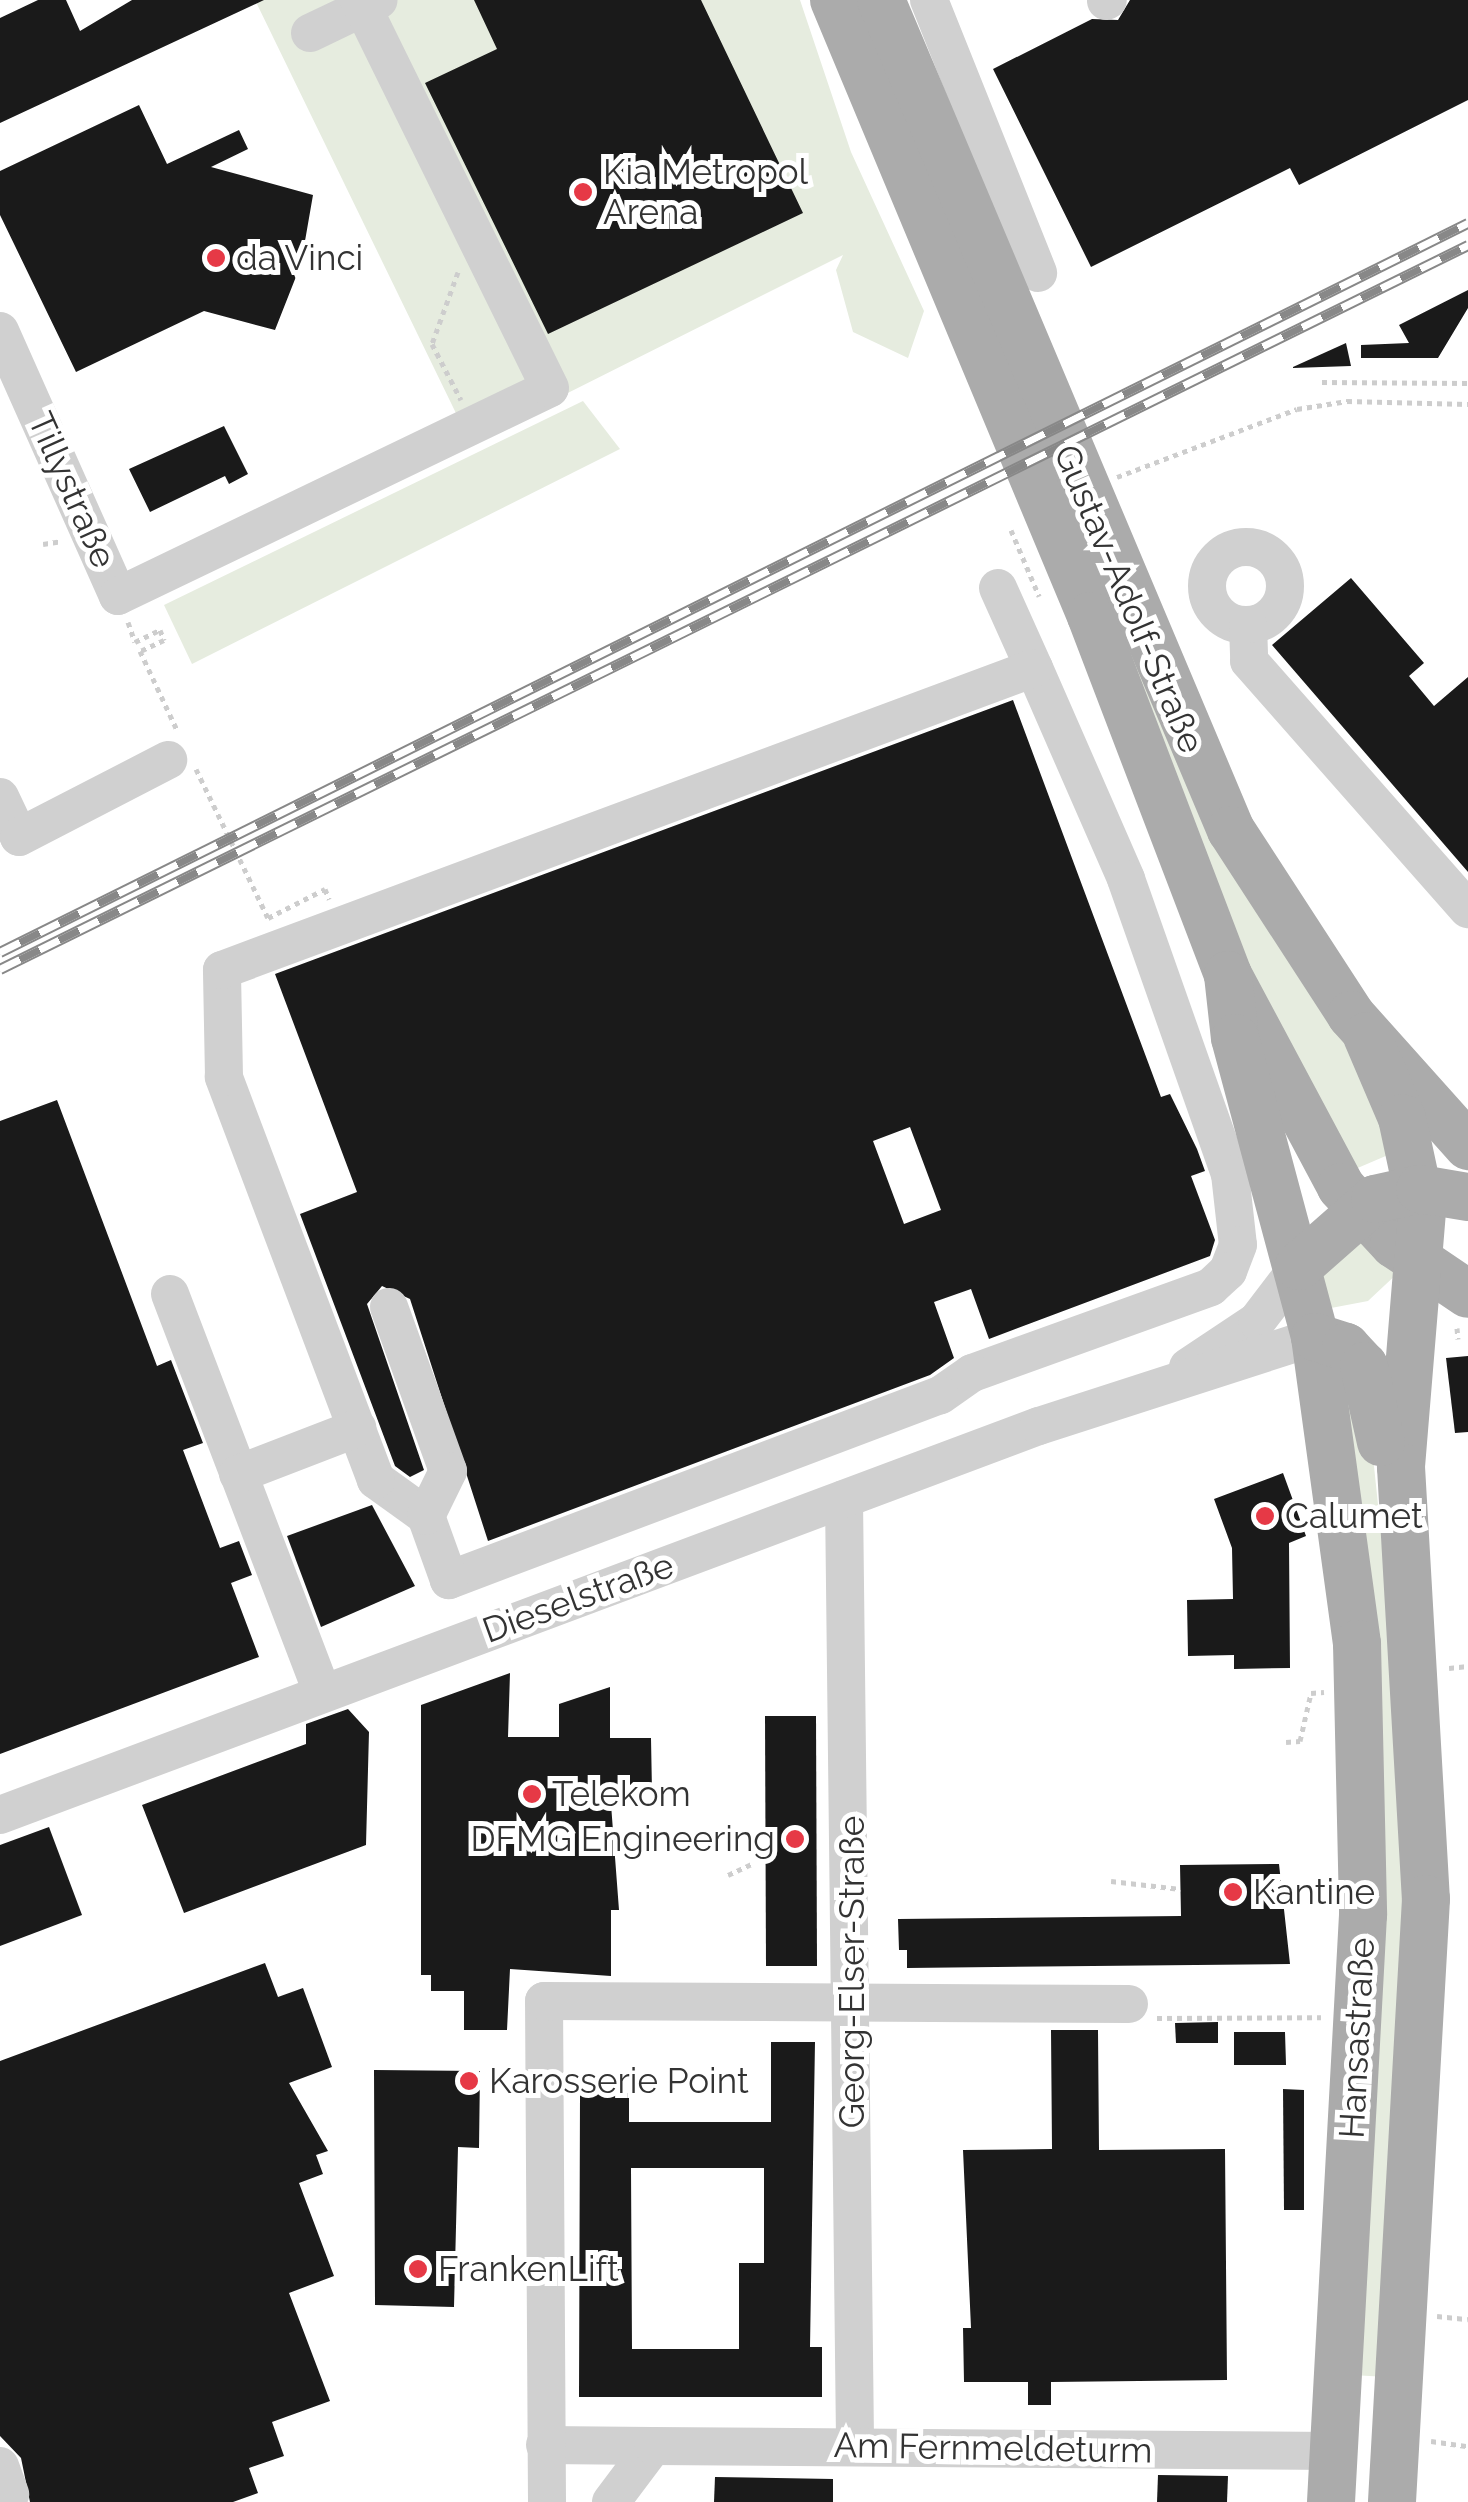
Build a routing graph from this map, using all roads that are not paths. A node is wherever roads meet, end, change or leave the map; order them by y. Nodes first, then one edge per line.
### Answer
1 (834, 0) edge
2 (881, 0) edge
3 (929, 0) edge
4 (367, 2) edge
5 (310, 33) dead end
6 (995, 283) junction
7 (0, 330) edge
8 (1081, 539) junction
9 (998, 588) dead end
10 (1248, 625) dead end
11 (1034, 668) junction
12 (180, 753) road end
13 (0, 797) edge
14 (1468, 909) edge
15 (1228, 975) junction
16 (1367, 1036) junction
17 (1468, 1146) edge
18 (1420, 1189) junction
19 (1468, 1197) edge
20 (1358, 1208) junction
21 (1418, 1263) junction
22 (1299, 1266) junction
23 (170, 1294) dead end
24 (389, 1307) dead end
25 (1412, 1316) junction
26 (1463, 1317) edge
27 (1258, 1321) junction
28 (1314, 1337) junction
29 (1158, 1385) junction
30 (357, 1428) junction
31 (238, 1474) junction
32 (844, 1499) junction
33 (426, 1516) junction
34 (1403, 1528) junction
35 (521, 1553) junction
36 (542, 1611) junction
37 (322, 1693) junction
38 (0, 1815) edge
39 (852, 2005) junction
40 (1139, 2011) road end
41 (545, 2444) junction
42 (653, 2446) junction
43 (855, 2446) junction
44 (1334, 2451) junction
45 (548, 2502) edge
46 (611, 2502) edge
47 (1331, 2502) edge
48 (1384, 2502) edge
49 (1392, 2502) edge

1 - 6 main road, Gustav-Adolf-Straße
2 - 6 main road, Gustav-Adolf-Straße
3 - 6 street
4 - 5 street
4 - 7 street, Tillystraße
6 - 8 main road, Gustav-Adolf-Straße
8 - 15 main road, Gustav-Adolf-Straße
8 - 16 main road, Gustav-Adolf-Straße
9 - 11 street
10 - 14 street
11 - 30 street
11 - 35 street
12 - 13 street
15 - 20 main road, Gustav-Adolf-Straße
15 - 22 main road, Gustav-Adolf-Straße
16 - 17 main road, Gustav-Adolf-Straße
16 - 18 main road, Hansastraße
18 - 19 main road
18 - 20 main road
18 - 21 main road, Hansastraße
20 - 21 main road, Gustav-Adolf-Straße
20 - 22 main road
21 - 25 main road, Hansastraße
21 - 26 main road, Gustav-Adolf-Straße
22 - 27 street, Dieselstraße
22 - 28 main road, Hansastraße
23 - 31 street
24 - 33 street
25 - 26 main road
25 - 28 main road
25 - 34 main road, Hansastraße
27 - 28 street
27 - 29 street, Dieselstraße
28 - 29 street, Dieselstraße
28 - 34 main road, Hansastraße
28 - 44 main road, Hansastraße
29 - 32 street, Dieselstraße
30 - 31 street
30 - 33 street
31 - 37 street
32 - 36 street, Dieselstraße
32 - 39 street, Georg-Elser-Straße
33 - 35 street
34 - 49 main road, Hansastraße
35 - 36 street
36 - 37 street, Dieselstraße
37 - 38 street, Dieselstraße
39 - 40 street
39 - 41 street
39 - 43 street, Georg-Elser-Straße
41 - 42 street, Am Fernmeldeturm
41 - 45 street
42 - 43 street, Am Fernmeldeturm
42 - 46 street
43 - 44 street, Am Fernmeldeturm
44 - 47 main road, Hansastraße
44 - 48 main road

